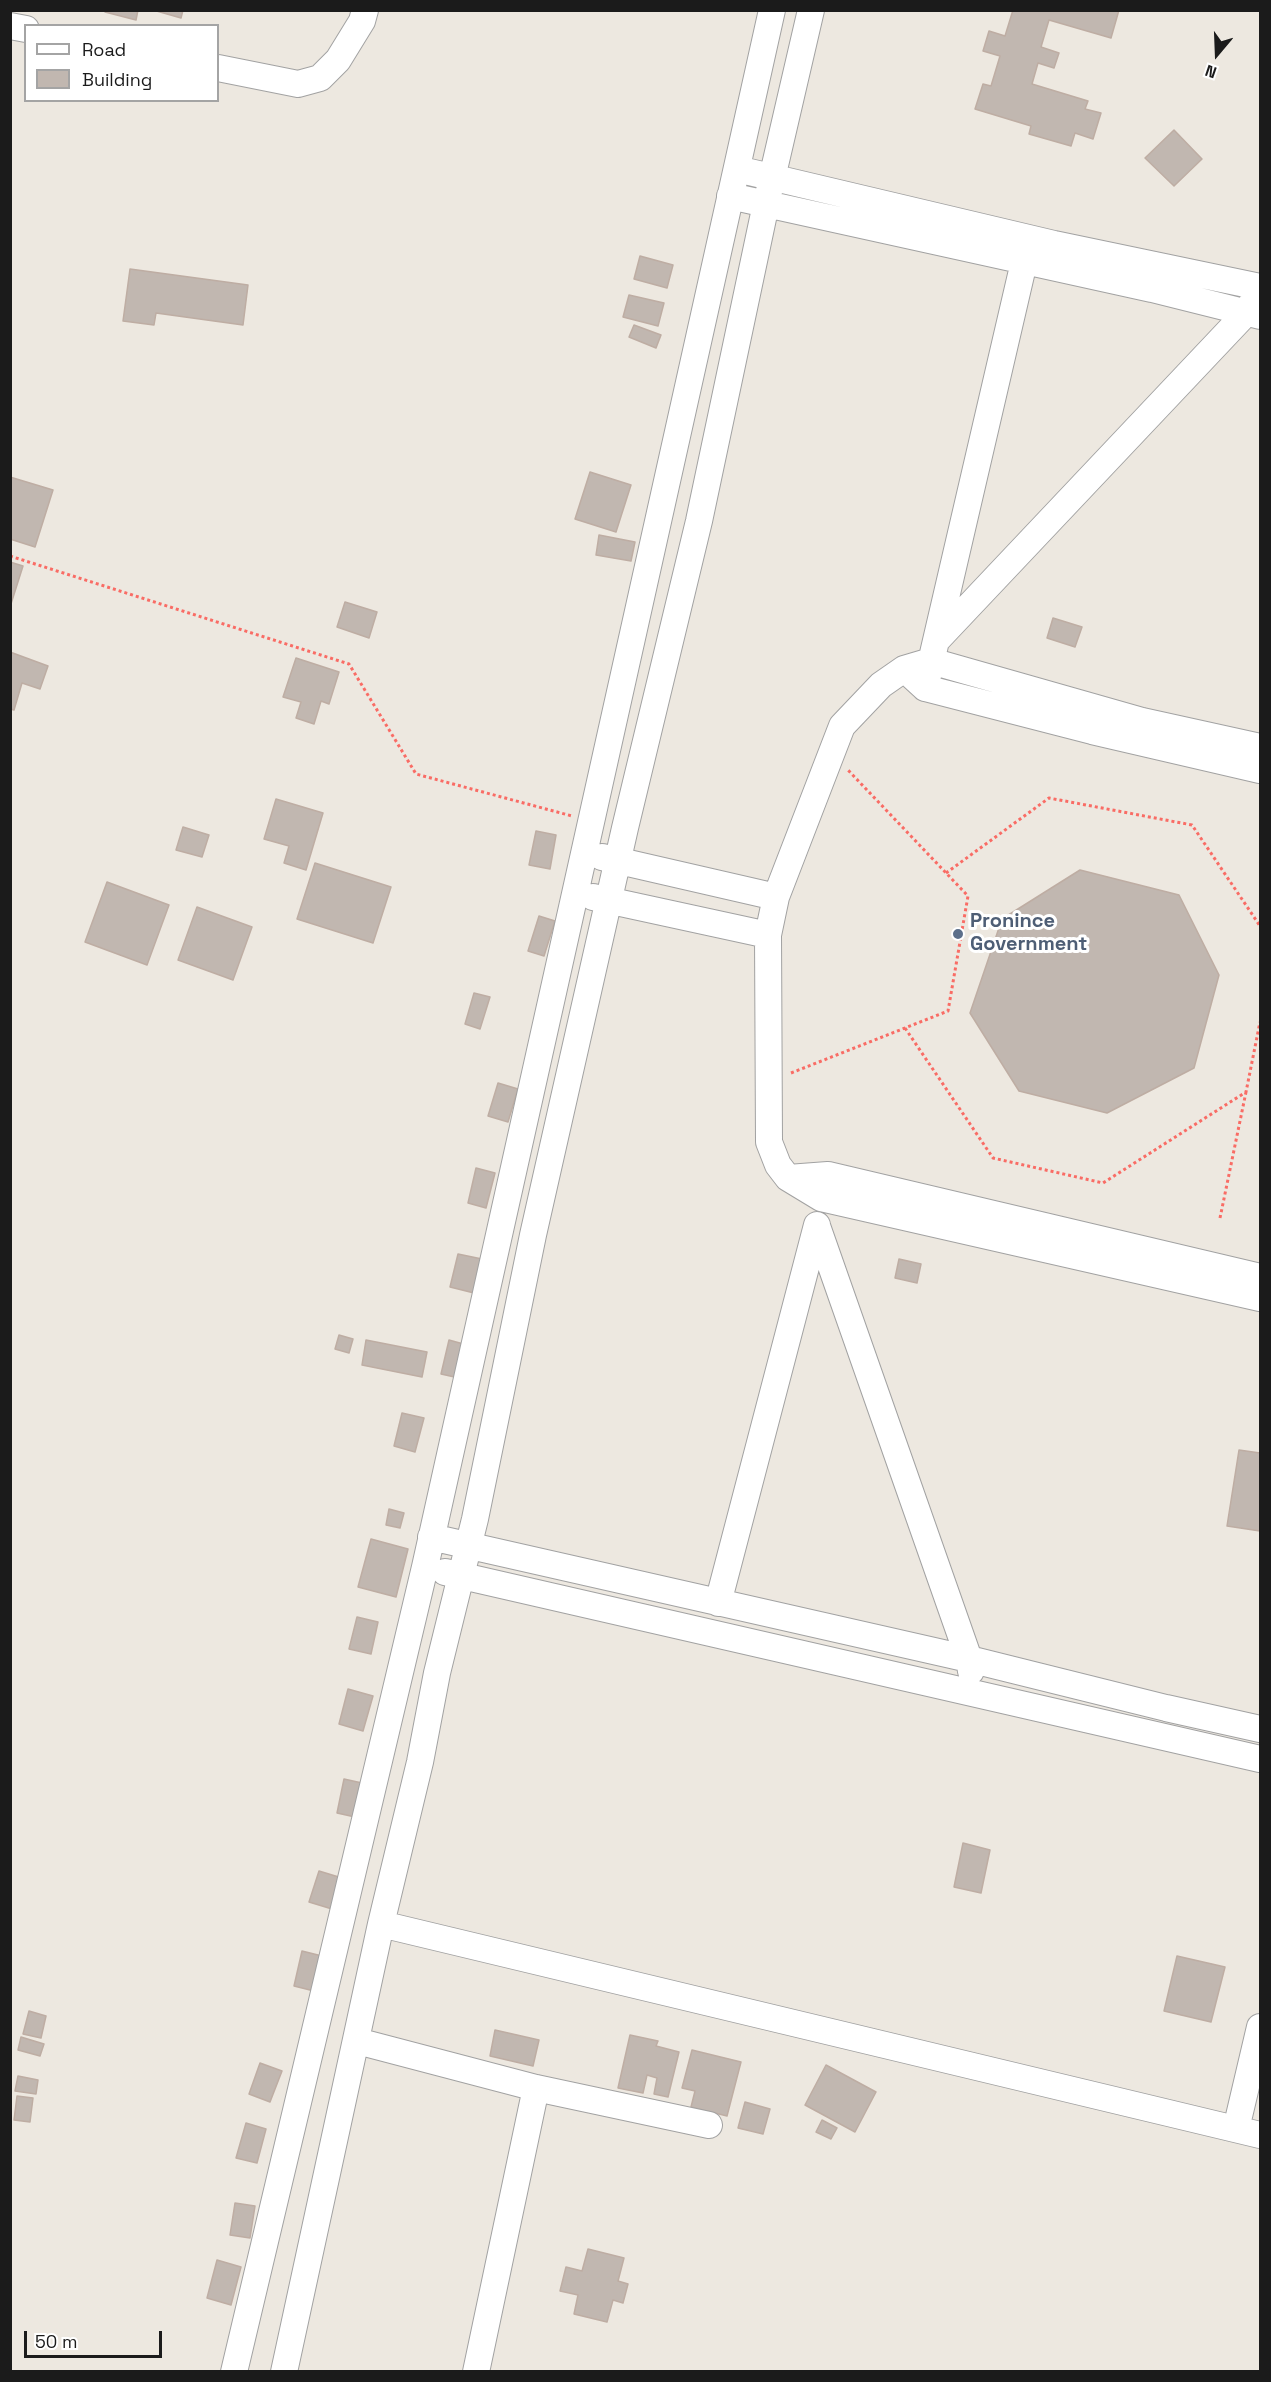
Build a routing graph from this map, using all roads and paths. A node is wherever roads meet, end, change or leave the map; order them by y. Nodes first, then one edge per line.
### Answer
1 (365, 10) edge
2 (772, 10) edge
3 (811, 10) edge
4 (219, 68) edge
5 (736, 169) junction
6 (773, 177) junction
7 (730, 196) junction
8 (766, 204) junction
9 (1024, 262) junction
10 (1260, 287) edge
11 (1253, 314) edge
12 (10, 556) edge
13 (933, 651) junction
14 (904, 669) junction
15 (925, 688) junction
16 (1260, 747) edge
17 (831, 752) junction
18 (1260, 770) edge
19 (591, 821) junction
20 (584, 853) junction
21 (618, 861) junction
22 (946, 873) junction
23 (575, 893) junction
24 (776, 897) junction
25 (609, 901) junction
26 (1260, 926) edge
27 (768, 935) junction
28 (1260, 1022) edge
29 (905, 1028) junction
30 (768, 1082) junction
31 (1246, 1092) junction
32 (825, 1186) junction
33 (1221, 1218) dead end
34 (817, 1226) junction
35 (1260, 1277) edge
36 (1260, 1298) edge
37 (431, 1537) junction
38 (468, 1545) junction
39 (424, 1567) junction
40 (461, 1575) junction
41 (718, 1603) junction
42 (969, 1659) junction
43 (973, 1692) junction
44 (1260, 1729) edge
45 (1260, 1759) edge
46 (381, 1924) junction
47 (1260, 2027) edge
48 (357, 2042) junction
49 (536, 2088) junction
50 (709, 2125) dead end
51 (1248, 2132) edge
52 (234, 2372) edge
53 (284, 2372) edge
54 (476, 2372) edge

1 - 4 street
2 - 5 street
3 - 6 street
5 - 6 street
5 - 7 street
6 - 8 street
6 - 10 street
7 - 8 street
7 - 19 street
8 - 9 street
8 - 21 street
9 - 11 street
9 - 13 street
10 - 11 street
11 - 13 street
12 - 19 path
13 - 14 street
13 - 15 street
13 - 16 street
14 - 15 street
14 - 17 street
15 - 18 street
17 - 22 path
17 - 24 street
19 - 20 street
20 - 21 street
20 - 23 street
21 - 24 street
21 - 25 street
22 - 26 path
22 - 29 path
23 - 25 street
23 - 37 street
24 - 27 street
25 - 27 street
25 - 38 street
27 - 30 street
28 - 31 path
29 - 30 path
29 - 31 path
30 - 32 street
31 - 33 path
32 - 34 street
32 - 35 street
32 - 36 street
34 - 41 street
34 - 42 street
37 - 38 street
37 - 39 street
38 - 40 street
38 - 41 street
39 - 40 street
39 - 52 street
40 - 43 street
40 - 46 street
41 - 42 street
42 - 43 street
42 - 44 street
43 - 45 street
46 - 48 street
46 - 51 street
47 - 51 street
48 - 49 street
48 - 53 street
49 - 50 street
49 - 54 street

